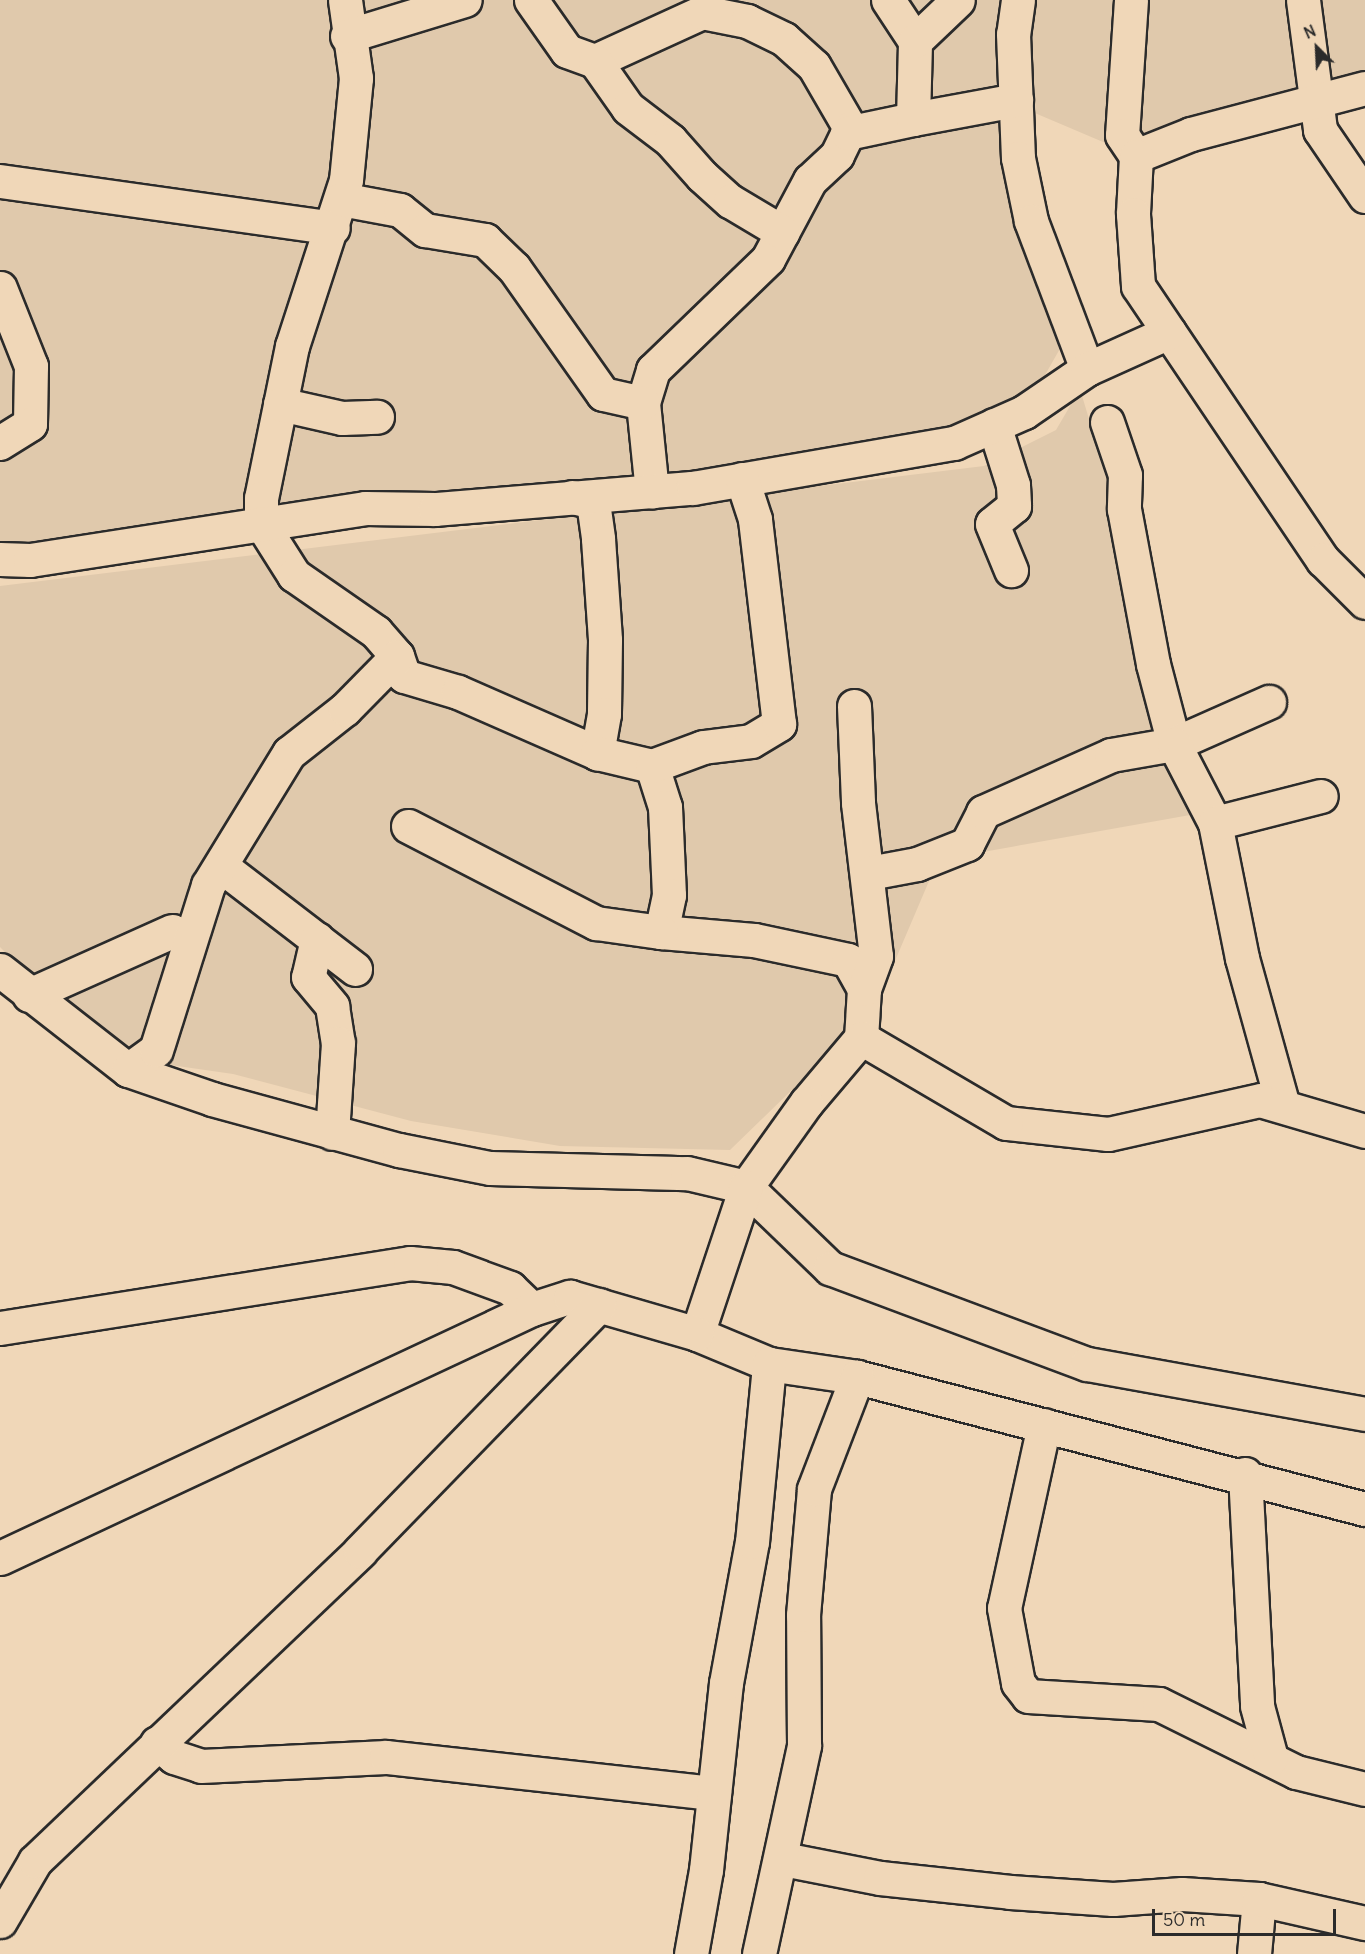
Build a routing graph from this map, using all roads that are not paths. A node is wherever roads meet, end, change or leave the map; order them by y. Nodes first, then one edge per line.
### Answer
1 (345, 0) edge
2 (465, 0) edge
3 (531, 0) edge
4 (888, 0) edge
5 (958, 0) edge
6 (1018, 0) edge
7 (1131, 0) edge
8 (1303, 0) edge
9 (346, 36) junction
10 (915, 41) junction
11 (595, 61) junction
12 (1365, 88) edge
13 (1016, 100) junction
14 (1314, 101) junction
15 (913, 119) junction
16 (847, 133) junction
17 (1136, 156) junction
18 (0, 181) edge
19 (1365, 196) edge
20 (337, 213) junction
21 (782, 232) junction
22 (0, 288) edge
23 (1169, 332) junction
24 (1088, 369) junction
25 (643, 403) junction
26 (280, 404) junction
27 (377, 417) dead end
28 (1107, 422) dead end
29 (994, 426) junction
30 (0, 443) edge
31 (742, 479) junction
32 (652, 492) junction
33 (572, 497) junction
34 (261, 523) junction
35 (0, 560) edge
36 (1011, 570) dead end
37 (1365, 602) edge
38 (398, 656) junction
39 (1269, 702) dead end
40 (854, 706) dead end
41 (1174, 744) junction
42 (597, 753) junction
43 (652, 766) junction
44 (1321, 796) dead end
45 (1215, 823) junction
46 (408, 826) dead end
47 (221, 866) junction
48 (869, 873) junction
49 (172, 931) dead end
50 (661, 932) junction
51 (317, 939) junction
52 (356, 969) dead end
53 (0, 970) edge
54 (864, 989) junction
55 (29, 995) junction
56 (861, 1038) junction
57 (128, 1070) junction
58 (1283, 1106) junction
59 (1365, 1131) edge
60 (332, 1133) junction
61 (746, 1187) junction
62 (599, 1305) junction
63 (532, 1309) junction
64 (0, 1328) edge
65 (697, 1334) junction
66 (769, 1364) junction
67 (857, 1377) junction
68 (1365, 1414) edge
69 (1044, 1425) junction
70 (1245, 1474) junction
71 (1365, 1509) edge
72 (0, 1558) edge
73 (157, 1743) junction
74 (1271, 1758) junction
75 (1365, 1789) edge
76 (714, 1793) junction
77 (783, 1859) junction
78 (1259, 1899) junction
79 (0, 1921) edge
80 (1365, 1923) edge
81 (691, 1954) edge
82 (759, 1954) edge
83 (1254, 1954) edge

1 - 9 street
2 - 9 street
3 - 11 street
4 - 10 street
5 - 10 street
6 - 13 street
7 - 17 street
8 - 14 street
9 - 20 street
10 - 15 street
11 - 16 street
11 - 21 street
12 - 14 street
13 - 15 street
13 - 24 street
14 - 17 street
14 - 19 street
15 - 16 street
16 - 21 street
17 - 23 street
18 - 20 street
20 - 25 street
20 - 26 street
21 - 25 street
22 - 30 street
23 - 24 street
23 - 37 street
24 - 29 street
25 - 32 street
26 - 27 street
26 - 34 street
28 - 41 street
29 - 31 street
29 - 36 street
31 - 32 street
31 - 43 street
32 - 33 street
33 - 34 street
33 - 42 street
34 - 35 street
34 - 38 street
38 - 42 street
38 - 47 street
39 - 41 street
40 - 48 street
41 - 45 street
41 - 48 street
42 - 43 street
43 - 50 street
44 - 45 street
45 - 58 street
46 - 50 street
47 - 51 street
47 - 57 street
48 - 54 street
49 - 55 street
50 - 54 street
51 - 52 street
51 - 60 street
53 - 55 street
54 - 56 street
55 - 57 street
56 - 58 street
56 - 61 street
57 - 60 street
58 - 59 street
60 - 61 street
61 - 65 street
61 - 68 street
62 - 63 street
62 - 65 street
62 - 73 street
63 - 64 street
63 - 72 street
65 - 66 street
66 - 67 street
66 - 76 street
67 - 69 street
67 - 77 street
69 - 70 street
69 - 74 street
70 - 71 street
70 - 74 street
73 - 76 street
73 - 79 street
74 - 75 street
76 - 81 street
77 - 78 street
77 - 82 street
78 - 80 street
78 - 83 street

